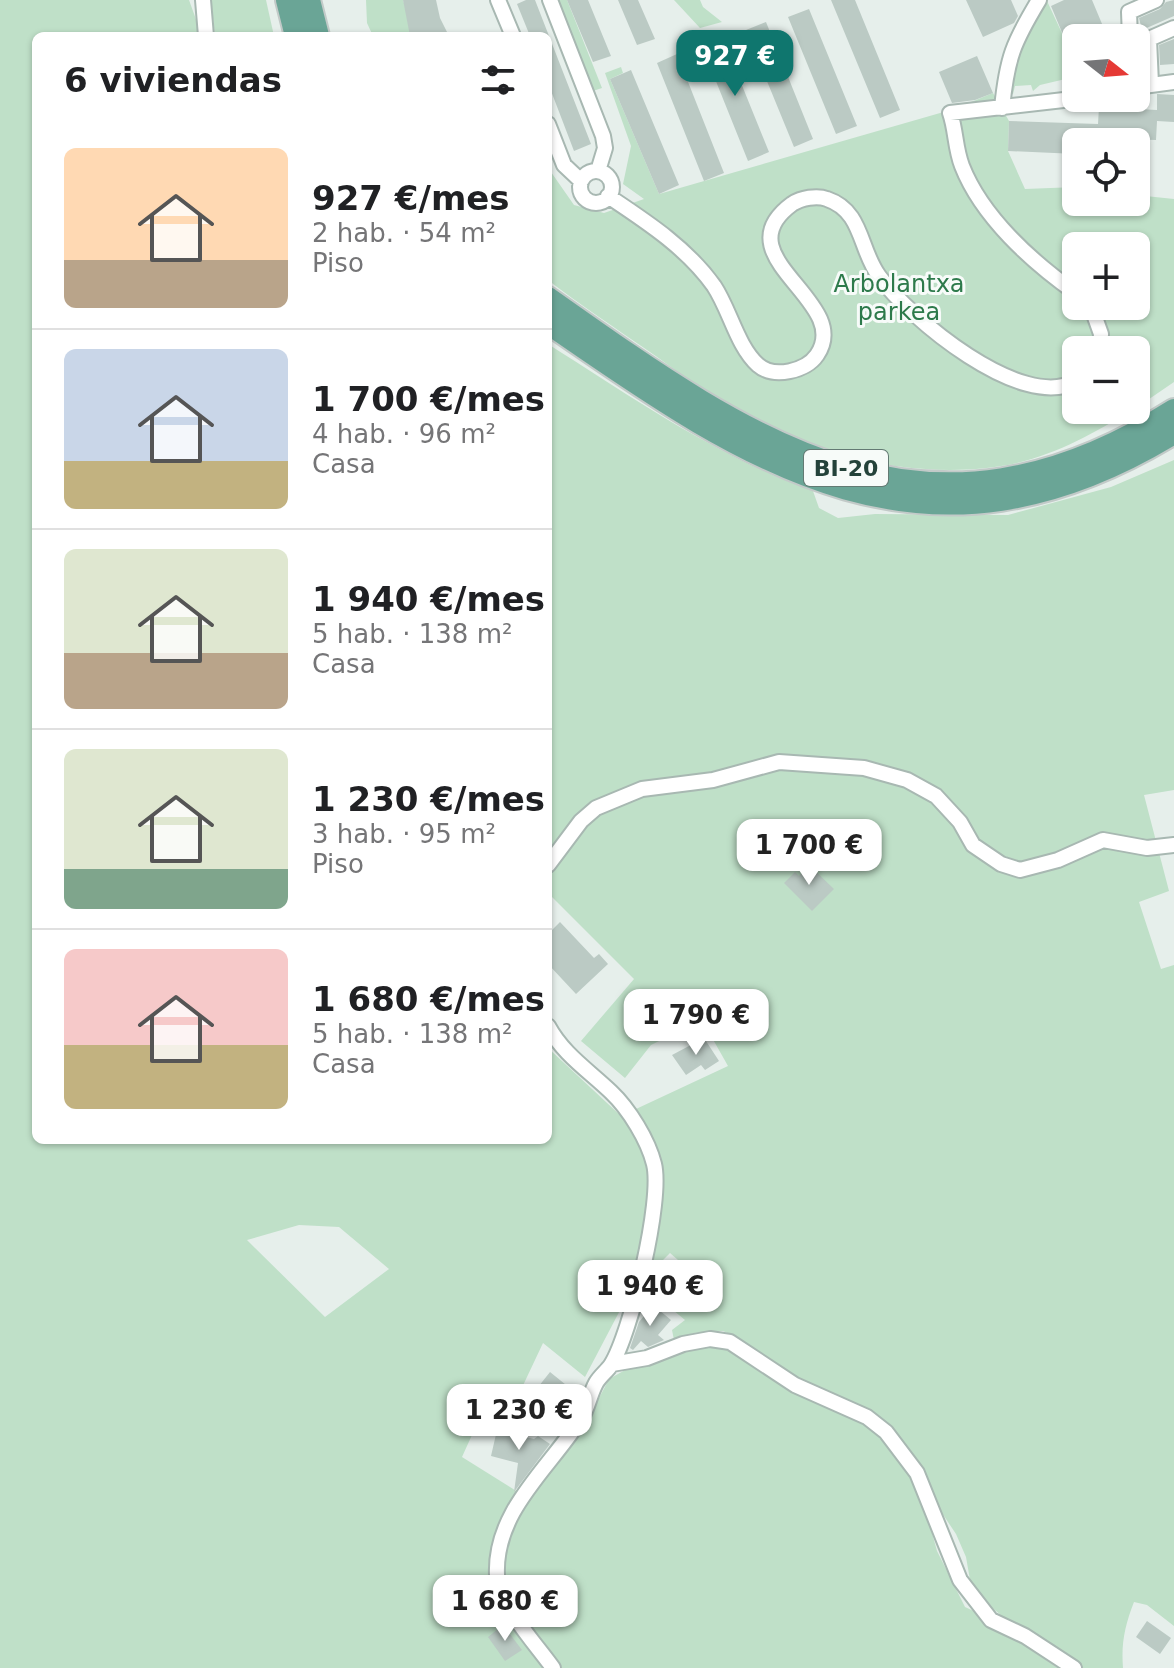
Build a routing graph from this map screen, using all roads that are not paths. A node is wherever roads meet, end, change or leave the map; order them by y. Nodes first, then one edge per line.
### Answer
1 (203, 0) edge
2 (287, 0) edge
3 (309, 0) edge
4 (498, 0) edge
5 (550, 0) edge
6 (1039, 0) edge
7 (1156, 0) edge
8 (1129, 24) edge
9 (1174, 28) edge
10 (206, 32) edge
11 (295, 32) edge
12 (317, 32) edge
13 (511, 32) edge
14 (1150, 39) edge
15 (1174, 82) edge
16 (1150, 85) edge
17 (1062, 100) edge
18 (1002, 108) junction
19 (552, 134) edge
20 (598, 171) junction
21 (581, 181) junction
22 (608, 196) junction
23 (1062, 281) edge
24 (552, 301) edge
25 (552, 326) edge
26 (1062, 384) edge
27 (1174, 410) edge
28 (1174, 433) edge
29 (1174, 845) edge
30 (552, 860) edge
31 (552, 1034) edge
32 (612, 1364) junction
33 (553, 1668) edge
34 (1074, 1668) edge

1 - 10 street
2 - 11 main road
3 - 12 main road
4 - 13 street
5 - 20 street
6 - 18 street
7 - 8 street
9 - 14 street
15 - 16 street
17 - 18 street
18 - 23 street
19 - 21 street
20 - 21 street
20 - 22 street
21 - 22 street
22 - 26 street
24 - 27 main road, BI-20
25 - 28 main road, BI-20
29 - 30 street
31 - 32 street
32 - 33 street
32 - 34 street

